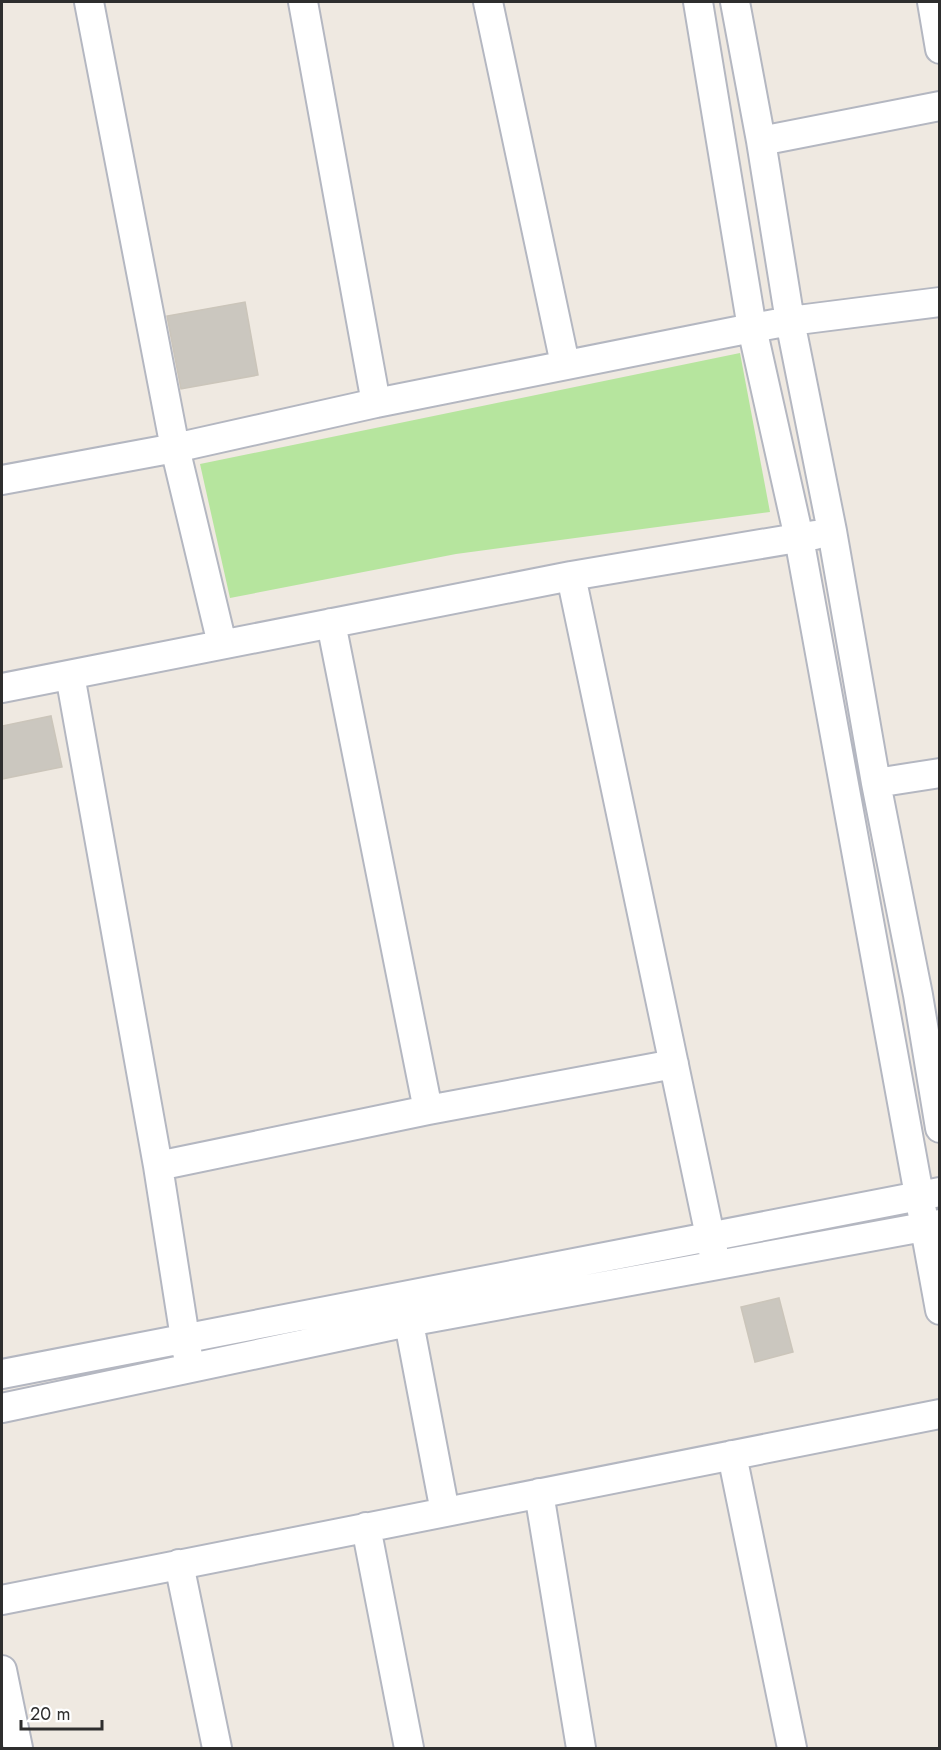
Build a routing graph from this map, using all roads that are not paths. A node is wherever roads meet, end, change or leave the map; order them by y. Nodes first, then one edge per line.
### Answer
1 (89, 2) edge
2 (303, 2) edge
3 (488, 2) edge
4 (698, 2) edge
5 (735, 2) edge
6 (932, 2) edge
7 (939, 49) edge
8 (939, 106) edge
9 (761, 141) junction
10 (939, 302) edge
11 (789, 321) junction
12 (752, 328) junction
13 (565, 364) junction
14 (376, 403) junction
15 (175, 448) junction
16 (2, 480) edge
17 (832, 531) junction
18 (799, 538) junction
19 (571, 576) junction
20 (332, 623) junction
21 (222, 644) junction
22 (70, 675) junction
23 (2, 688) edge
24 (939, 773) edge
25 (876, 783) junction
26 (928, 993) edge
27 (674, 1064) junction
28 (428, 1110) junction
29 (939, 1128) edge
30 (158, 1166) junction
31 (929, 1194) edge
32 (932, 1226) edge
33 (711, 1237) junction
34 (717, 1266) junction
35 (406, 1309) junction
36 (939, 1310) edge
37 (186, 1339) junction
38 (190, 1368) junction
39 (2, 1374) edge
40 (2, 1408) edge
41 (939, 1414) edge
42 (732, 1455) junction
43 (539, 1493) junction
44 (445, 1512) junction
45 (366, 1527) junction
46 (179, 1564) junction
47 (2, 1600) edge
48 (2, 1670) edge
49 (18, 1749) edge
50 (217, 1749) edge
51 (409, 1749) edge
52 (581, 1749) edge
53 (792, 1749) edge

1 - 15 street
2 - 14 street
3 - 13 street
4 - 12 street
5 - 9 street
6 - 7 street
8 - 9 street
9 - 11 street
10 - 11 street
11 - 12 street
11 - 17 street
12 - 13 street
12 - 18 street
13 - 14 street
14 - 15 street
15 - 16 street
15 - 21 street
17 - 18 street
17 - 25 street
18 - 19 street
18 - 31 street
19 - 20 street
19 - 27 street
20 - 21 street
20 - 28 street
21 - 22 street
22 - 23 street
22 - 30 street
24 - 25 street
25 - 26 street
26 - 29 street
27 - 28 street
27 - 33 street
28 - 30 street
30 - 37 street
31 - 32 street
31 - 33 street
32 - 34 street
32 - 36 street
33 - 34 street
33 - 35 street
34 - 35 street
35 - 37 street
35 - 38 street
35 - 44 street
37 - 38 street
37 - 39 street
38 - 40 street
41 - 42 street
42 - 43 street
42 - 53 street
43 - 44 street
43 - 52 street
44 - 45 street
45 - 46 street
45 - 51 street
46 - 47 street
46 - 50 street
48 - 49 street

